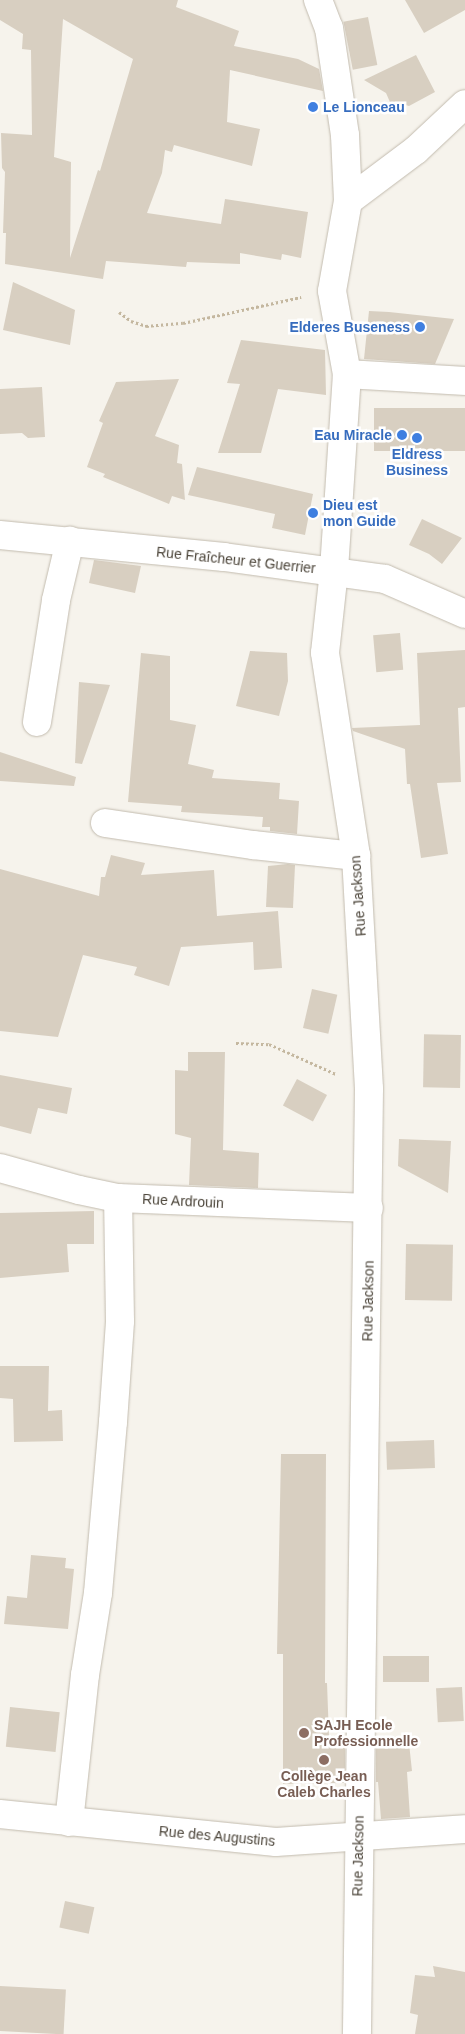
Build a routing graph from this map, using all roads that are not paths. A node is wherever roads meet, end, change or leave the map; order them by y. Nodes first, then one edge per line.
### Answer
1 (318, 0) edge
2 (465, 104) edge
3 (348, 201) junction
4 (347, 374) junction
5 (465, 381) edge
6 (0, 535) edge
7 (70, 541) junction
8 (334, 571) junction
9 (465, 614) edge
10 (38, 722) dead end
11 (105, 823) dead end
12 (356, 856) junction
13 (0, 1168) edge
14 (118, 1198) junction
15 (369, 1208) junction
16 (0, 1814) edge
17 (69, 1822) junction
18 (465, 1829) edge
19 (359, 1836) junction
20 (357, 2034) edge

1 - 3 street
2 - 3 street
3 - 4 street, Rue Jackson
4 - 5 street
4 - 8 street, Rue Jackson
6 - 7 street, Rue Fraîcheur et Guerrier
7 - 8 street, Rue Fraîcheur et Guerrier
7 - 10 street
8 - 9 street, Rue Fraîcheur et Guerrier
8 - 12 street, Rue Jackson
11 - 12 street
12 - 15 street, Rue Jackson
13 - 14 street, Rue Ardrouin
14 - 15 street, Rue Ardrouin
14 - 17 street
15 - 19 street, Rue Jackson
16 - 17 street, Rue des Augustins
17 - 19 street, Rue des Augustins
18 - 19 street, Rue des Augustins
19 - 20 street, Rue Jackson

